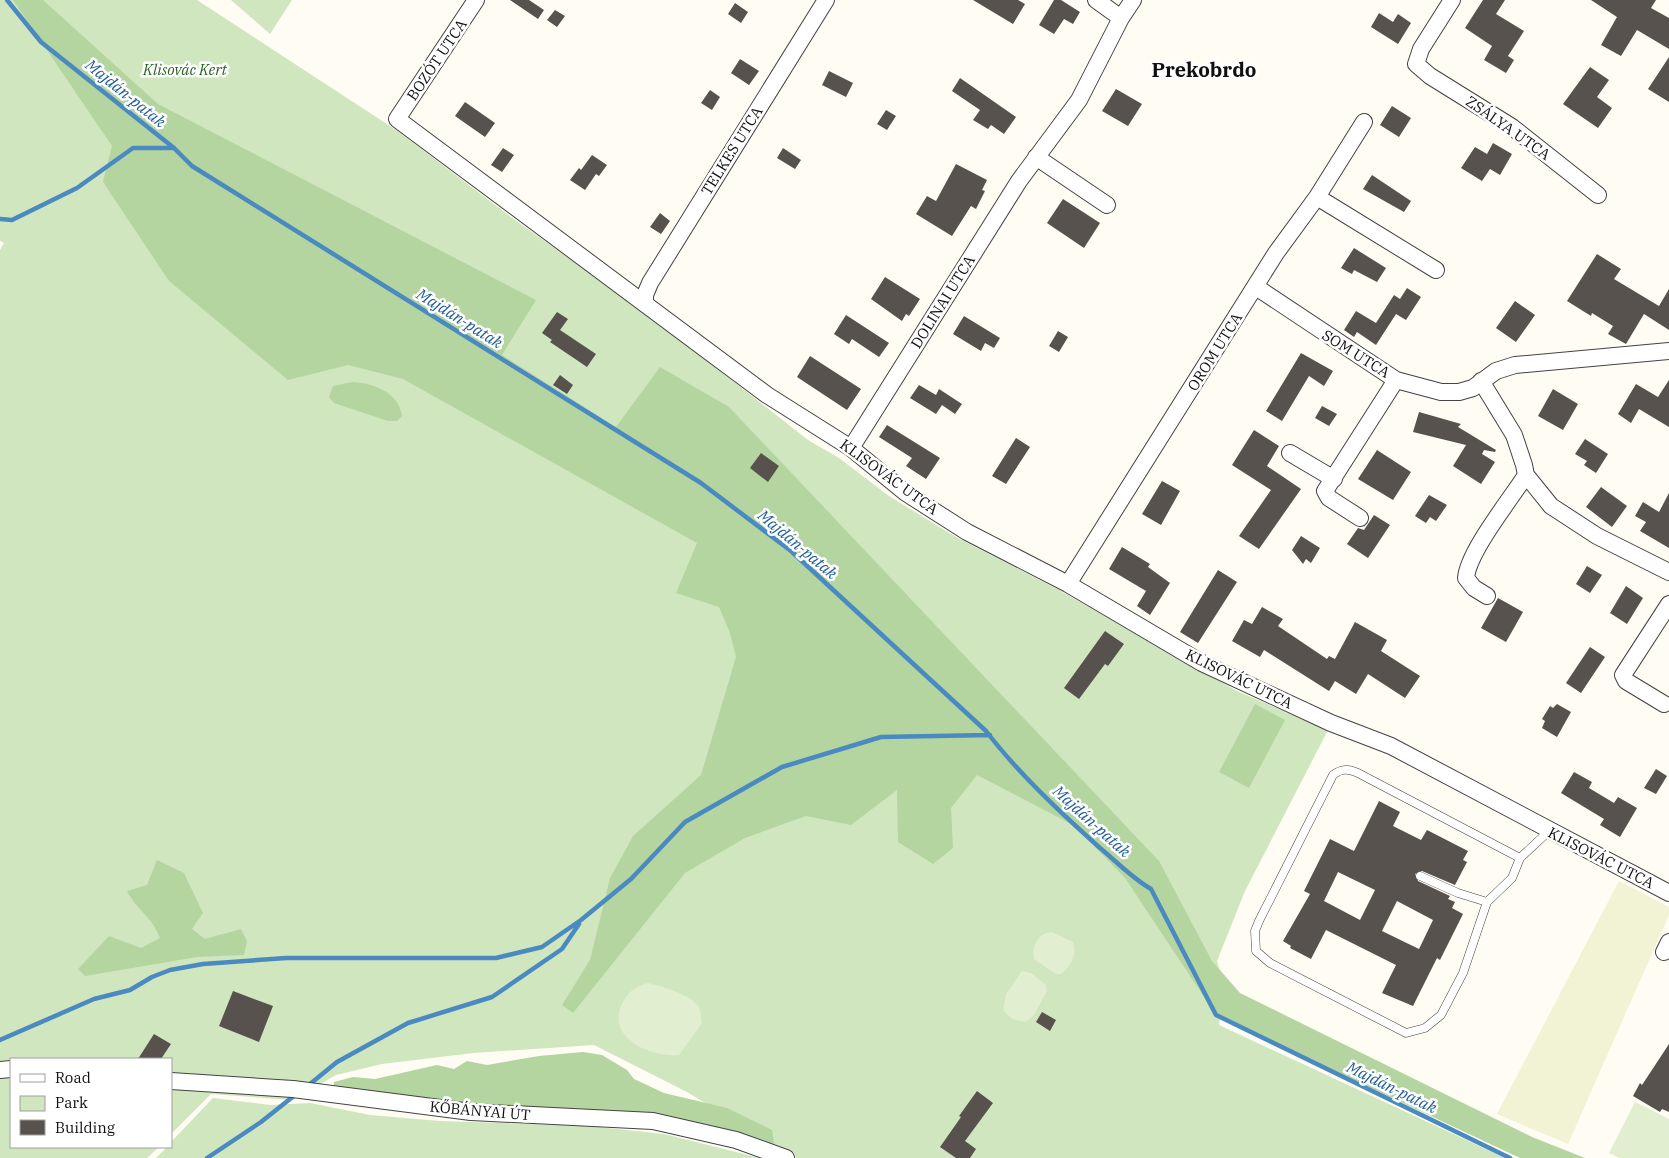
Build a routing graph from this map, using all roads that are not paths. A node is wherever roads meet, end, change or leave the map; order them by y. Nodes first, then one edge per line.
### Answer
1 (476, 0) edge
2 (826, 0) edge
3 (1096, 0) edge
4 (1133, 0) edge
5 (1452, 0) edge
6 (1121, 18) junction
7 (397, 119) joint
8 (1364, 122) dead end
9 (1036, 157) junction
10 (1598, 195) dead end
11 (1317, 197) junction
12 (1107, 205) dead end
13 (1436, 270) dead end
14 (1256, 287) junction
15 (645, 304) junction
16 (1669, 350) edge
17 (1396, 380) junction
18 (1481, 381) junction
19 (851, 448) junction
20 (1290, 453) dead end
21 (1526, 475) junction
22 (1334, 479) junction
23 (1360, 518) dead end
24 (1669, 572) edge
25 (1068, 584) junction
26 (1487, 596) dead end
27 (1669, 604) edge
28 (1664, 704) dead end
29 (1549, 831) junction
30 (1520, 858) junction
31 (1420, 876) dead end
32 (1669, 893) edge
33 (1487, 902) junction
34 (172, 1081) edge
35 (786, 1158) edge

1 - 7 street, BOZÓT UTCA
2 - 15 street, TELKES UTCA
3 - 6 street
4 - 6 street, DOLINAI UTCA
5 - 10 street, ZSÁLYA UTCA
6 - 9 street, DOLINAI UTCA
7 - 15 street, KLISOVÁC UTCA
8 - 11 street, OROM UTCA
9 - 12 street
9 - 19 street, DOLINAI UTCA
11 - 13 street
11 - 14 street, OROM UTCA
14 - 17 street, SOM UTCA
14 - 25 street, OROM UTCA
15 - 19 street, KLISOVÁC UTCA
16 - 18 street, SOM UTCA
17 - 18 street, SOM UTCA
17 - 22 street
18 - 21 street
19 - 25 street, KLISOVÁC UTCA
20 - 22 street
21 - 24 street
21 - 26 street
22 - 23 street
25 - 29 street, KLISOVÁC UTCA
27 - 28 street
29 - 30 lane
29 - 32 street, KLISOVÁC UTCA
30 - 33 lane
30 - 33 lane
31 - 33 lane
34 - 35 street, KŐBÁNYAI ÚT

